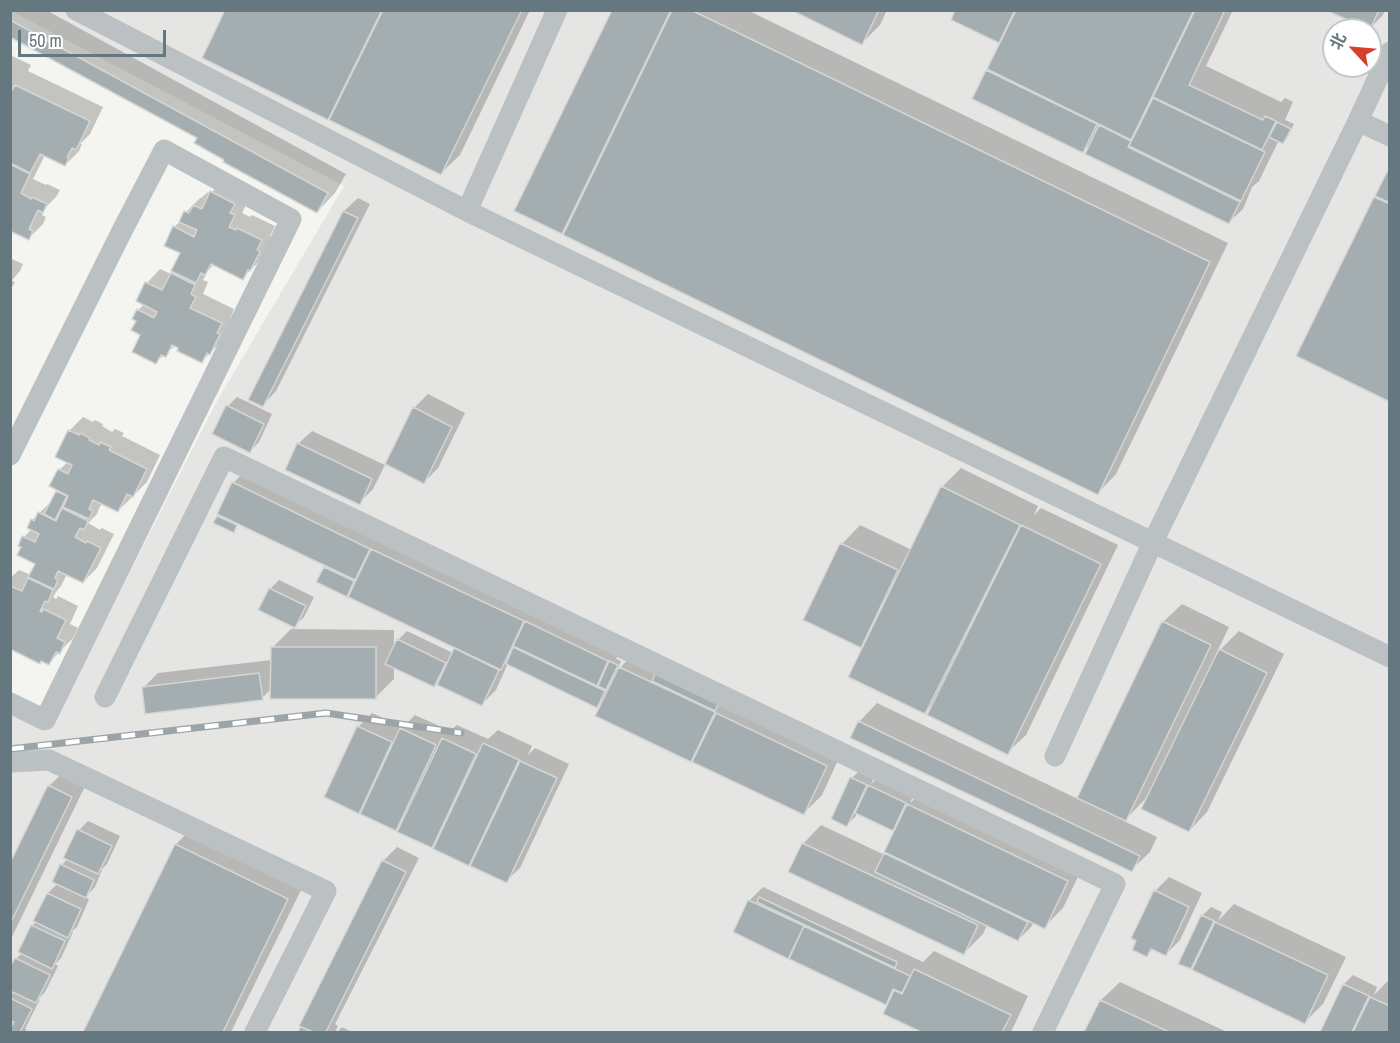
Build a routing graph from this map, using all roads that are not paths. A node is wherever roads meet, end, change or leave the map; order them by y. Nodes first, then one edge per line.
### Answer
1 (76, 10) edge
2 (557, 10) edge
3 (1389, 52) edge
4 (1358, 121) junction
5 (1389, 136) edge
6 (467, 211) junction
7 (10, 455) edge
8 (1154, 542) junction
9 (1389, 657) edge
10 (105, 697) dead end
11 (10, 703) edge
12 (1055, 756) dead end
13 (10, 762) edge
14 (255, 1032) edge
15 (1043, 1032) edge

1 - 6 street
2 - 6 street
3 - 4 street
4 - 5 street
4 - 8 street
6 - 8 street
7 - 11 street
8 - 9 street
8 - 12 street
10 - 15 street
13 - 14 street

